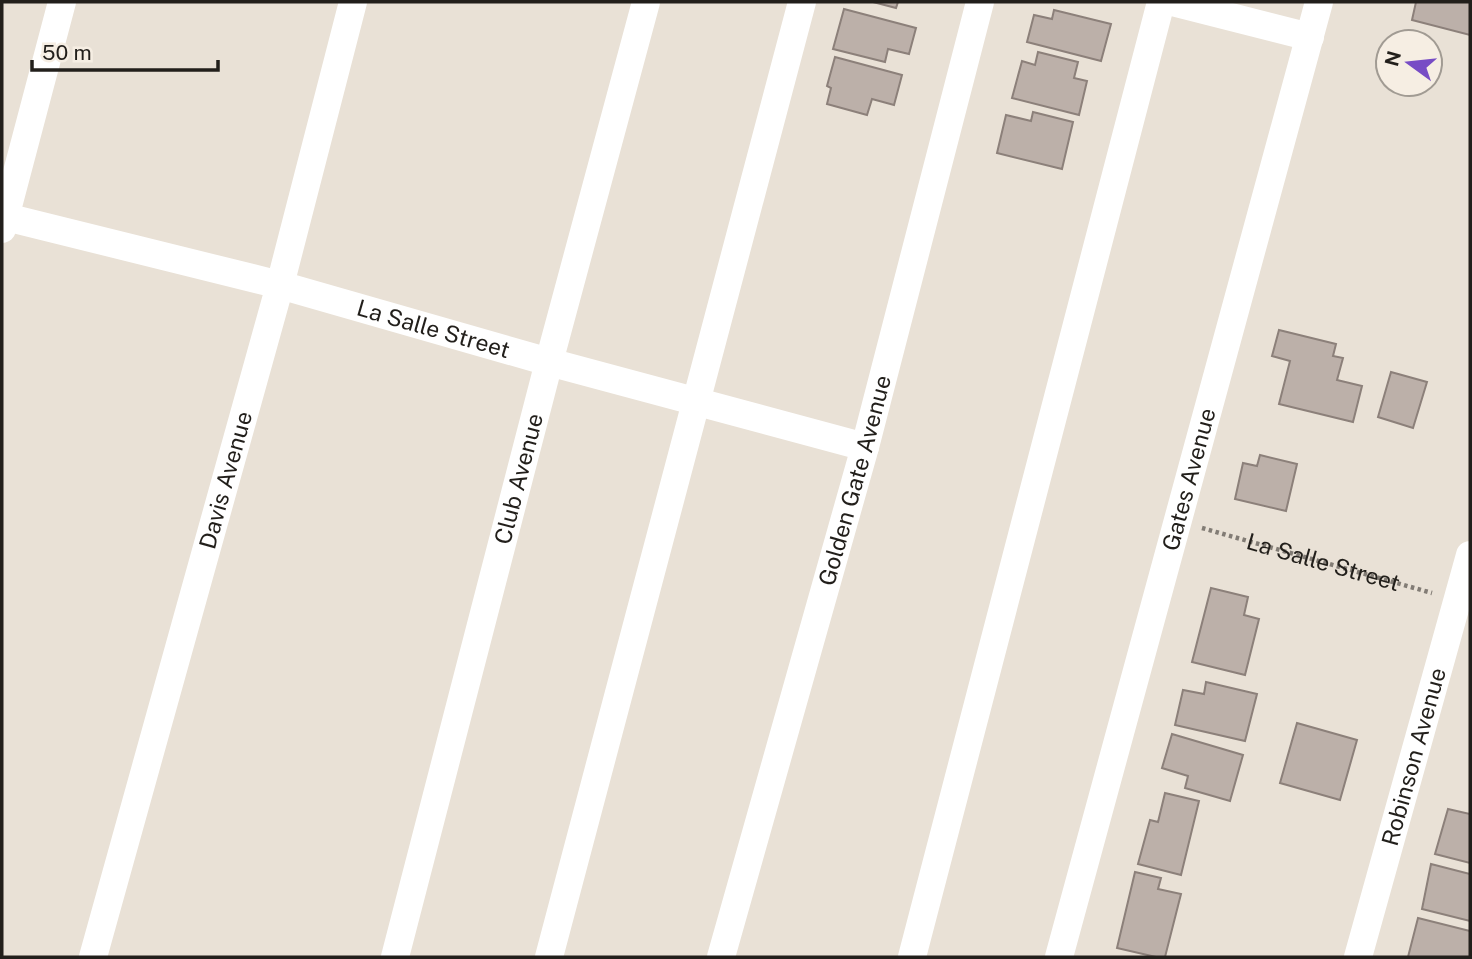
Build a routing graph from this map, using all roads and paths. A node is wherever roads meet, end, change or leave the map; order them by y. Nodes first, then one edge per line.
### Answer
1 (62, 2) edge
2 (353, 2) edge
3 (646, 2) edge
4 (802, 2) edge
5 (980, 2) edge
6 (1161, 2) edge
7 (1172, 2) edge
8 (1319, 2) edge
9 (1310, 37) junction
10 (3, 221) edge
11 (280, 285) junction
12 (549, 362) junction
13 (695, 401) junction
14 (865, 447) junction
15 (1176, 521) junction
16 (1470, 555) edge
17 (1458, 601) junction
18 (93, 957) edge
19 (395, 957) edge
20 (549, 957) edge
21 (721, 957) edge
22 (912, 957) edge
23 (1059, 957) edge
24 (1359, 957) edge

1 - 10 street
2 - 11 street, Davis Avenue
3 - 12 street, Club Avenue
4 - 13 street
5 - 14 street, Golden Gate Avenue
6 - 22 street
7 - 9 street
8 - 9 street, Gates Avenue
9 - 15 street, Gates Avenue
10 - 11 street, La Salle Street
11 - 12 street, La Salle Street
11 - 18 street, Davis Avenue
12 - 13 street, La Salle Street
12 - 19 street, Club Avenue
13 - 14 street, La Salle Street
13 - 20 street
14 - 21 street, Golden Gate Avenue
15 - 17 path, La Salle Street
15 - 23 street, Gates Avenue
16 - 17 street, Robinson Avenue
17 - 24 street, Robinson Avenue

